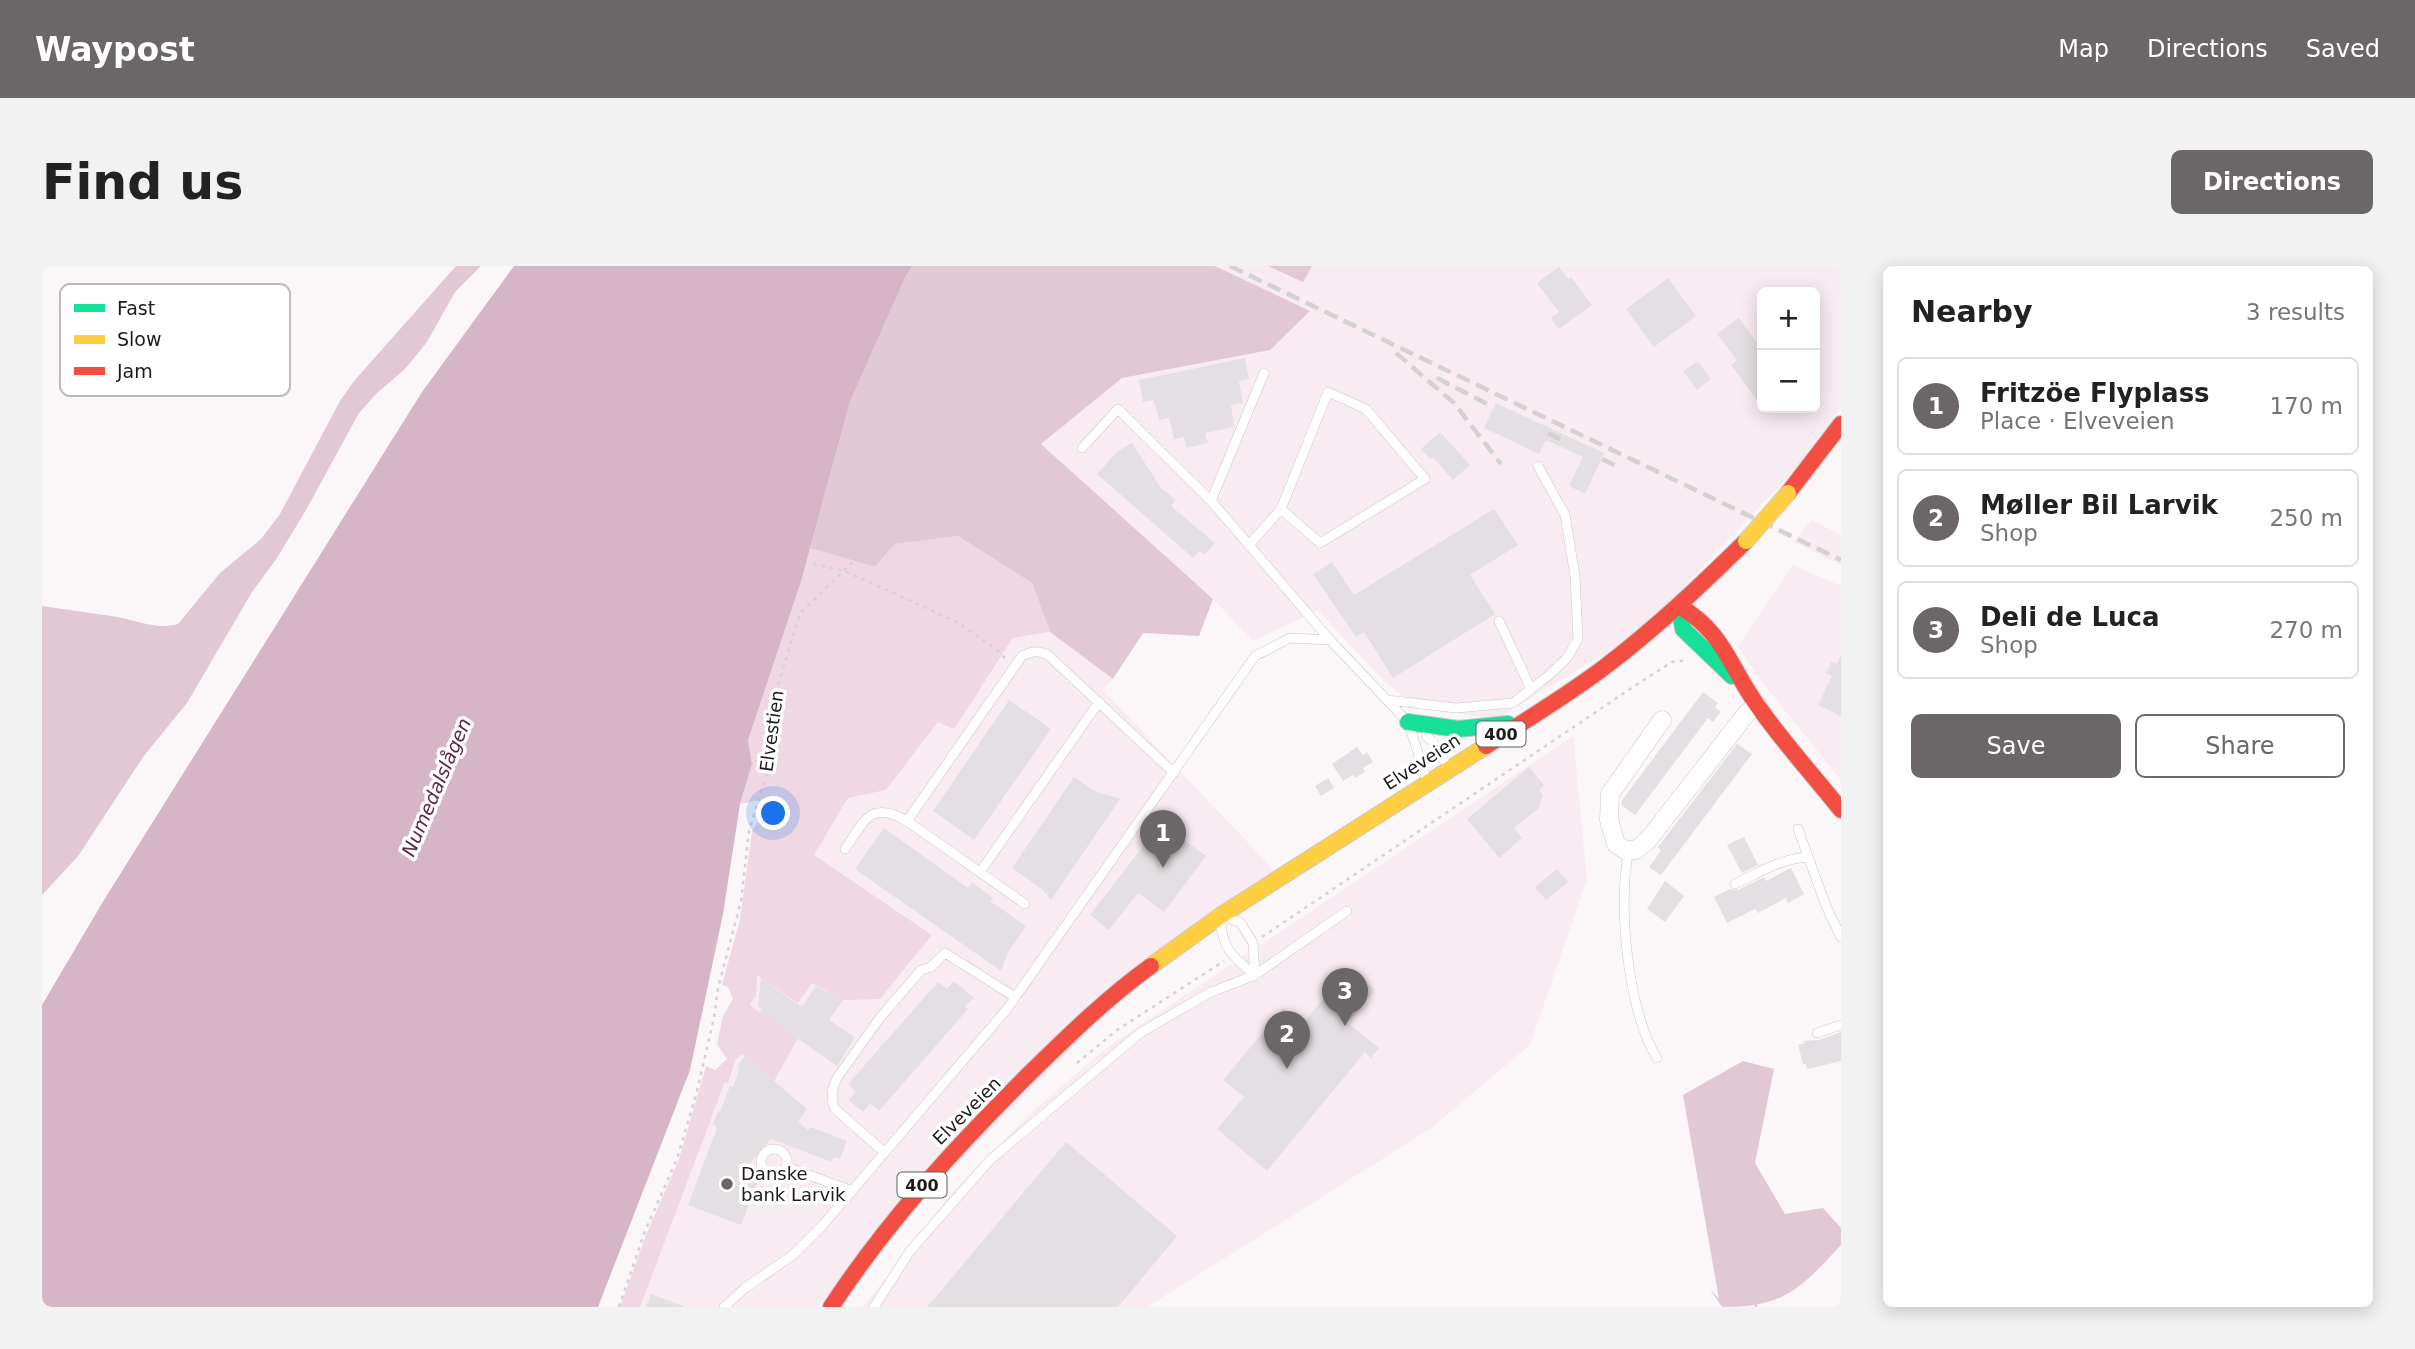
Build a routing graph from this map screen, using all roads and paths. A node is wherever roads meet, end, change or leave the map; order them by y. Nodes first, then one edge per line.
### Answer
1 (929, 266) edge
2 (1264, 373) dead end
3 (1841, 424) edge
4 (1082, 448) dead end
5 (1538, 466) dead end
6 (1211, 501) junction
7 (1281, 509) junction
8 (1249, 545) junction
9 (813, 564) dead end
10 (845, 571) junction
11 (1679, 606) junction
12 (1702, 610) junction
13 (1499, 621) dead end
14 (1678, 633) junction
15 (1329, 640) junction
16 (1691, 661) dead end
17 (1013, 667) junction
18 (1531, 689) junction
19 (1753, 699) junction
20 (1387, 700) junction
21 (1100, 702) junction
22 (1662, 720) dead end
23 (1408, 722) junction
24 (1521, 722) junction
25 (1174, 773) junction
26 (1449, 774) junction
27 (1433, 785) junction
28 (1841, 810) edge
29 (908, 821) junction
30 (1798, 830) dead end
31 (845, 849) dead end
32 (1629, 850) junction
33 (1808, 857) junction
34 (980, 872) junction
35 (1735, 884) dead end
36 (1025, 904) dead end
37 (1347, 911) dead end
38 (1220, 916) junction
39 (1246, 919) junction
40 (1841, 937) edge
41 (1216, 940) junction
42 (1253, 943) junction
43 (1231, 956) junction
44 (1255, 975) junction
45 (1143, 992) dead end
46 (1015, 997) junction
47 (1841, 1025) edge
48 (1817, 1033) dead end
49 (1657, 1058) dead end
50 (1069, 1069) dead end
51 (1029, 1076) junction
52 (884, 1152) junction
53 (787, 1167) dead end
54 (850, 1190) junction
55 (1757, 1283) dead end
56 (619, 1307) edge
57 (724, 1307) edge
58 (831, 1307) edge
59 (874, 1307) edge
60 (1756, 1307) edge

1 - 10 path, Elvestien
2 - 6 lane
3 - 11 main road, Elveveien / 400, bridge
4 - 6 lane
5 - 18 lane, Elveveien
6 - 8 lane
7 - 7 lane
7 - 8 lane
8 - 15 lane
9 - 10 path
10 - 17 path
10 - 56 path, Elvestien
11 - 12 main road
11 - 14 main road
11 - 24 main road, Elveveien / 400
12 - 14 main road
12 - 19 main road
13 - 18 lane
14 - 19 main road
15 - 20 lane
15 - 25 lane
16 - 42 path
17 - 21 lane
17 - 29 lane
18 - 20 lane, Elveveien
19 - 28 main road
19 - 32 street
20 - 23 lane
21 - 25 lane
21 - 34 lane
22 - 32 street
23 - 24 main road, 400
23 - 26 lane
23 - 27 lane
24 - 26 main road, Elveveien / 400
25 - 46 lane
26 - 27 main road, Elveveien / 400
27 - 38 main road, Elveveien / 400
29 - 31 lane
29 - 34 lane
30 - 33 lane
32 - 49 lane
33 - 35 lane
33 - 40 lane
34 - 36 lane
37 - 44 lane
38 - 39 lane
38 - 41 lane
38 - 51 main road, Elveveien / 400
39 - 41 main road
39 - 42 lane
41 - 43 lane
42 - 44 lane
43 - 44 lane
43 - 50 path
44 - 59 lane
45 - 51 main road, Elveveien / 400
46 - 52 lane
46 - 52 lane
47 - 48 lane
51 - 58 main road, Elveveien / 400
52 - 54 lane
53 - 54 lane
54 - 57 lane
55 - 60 path

